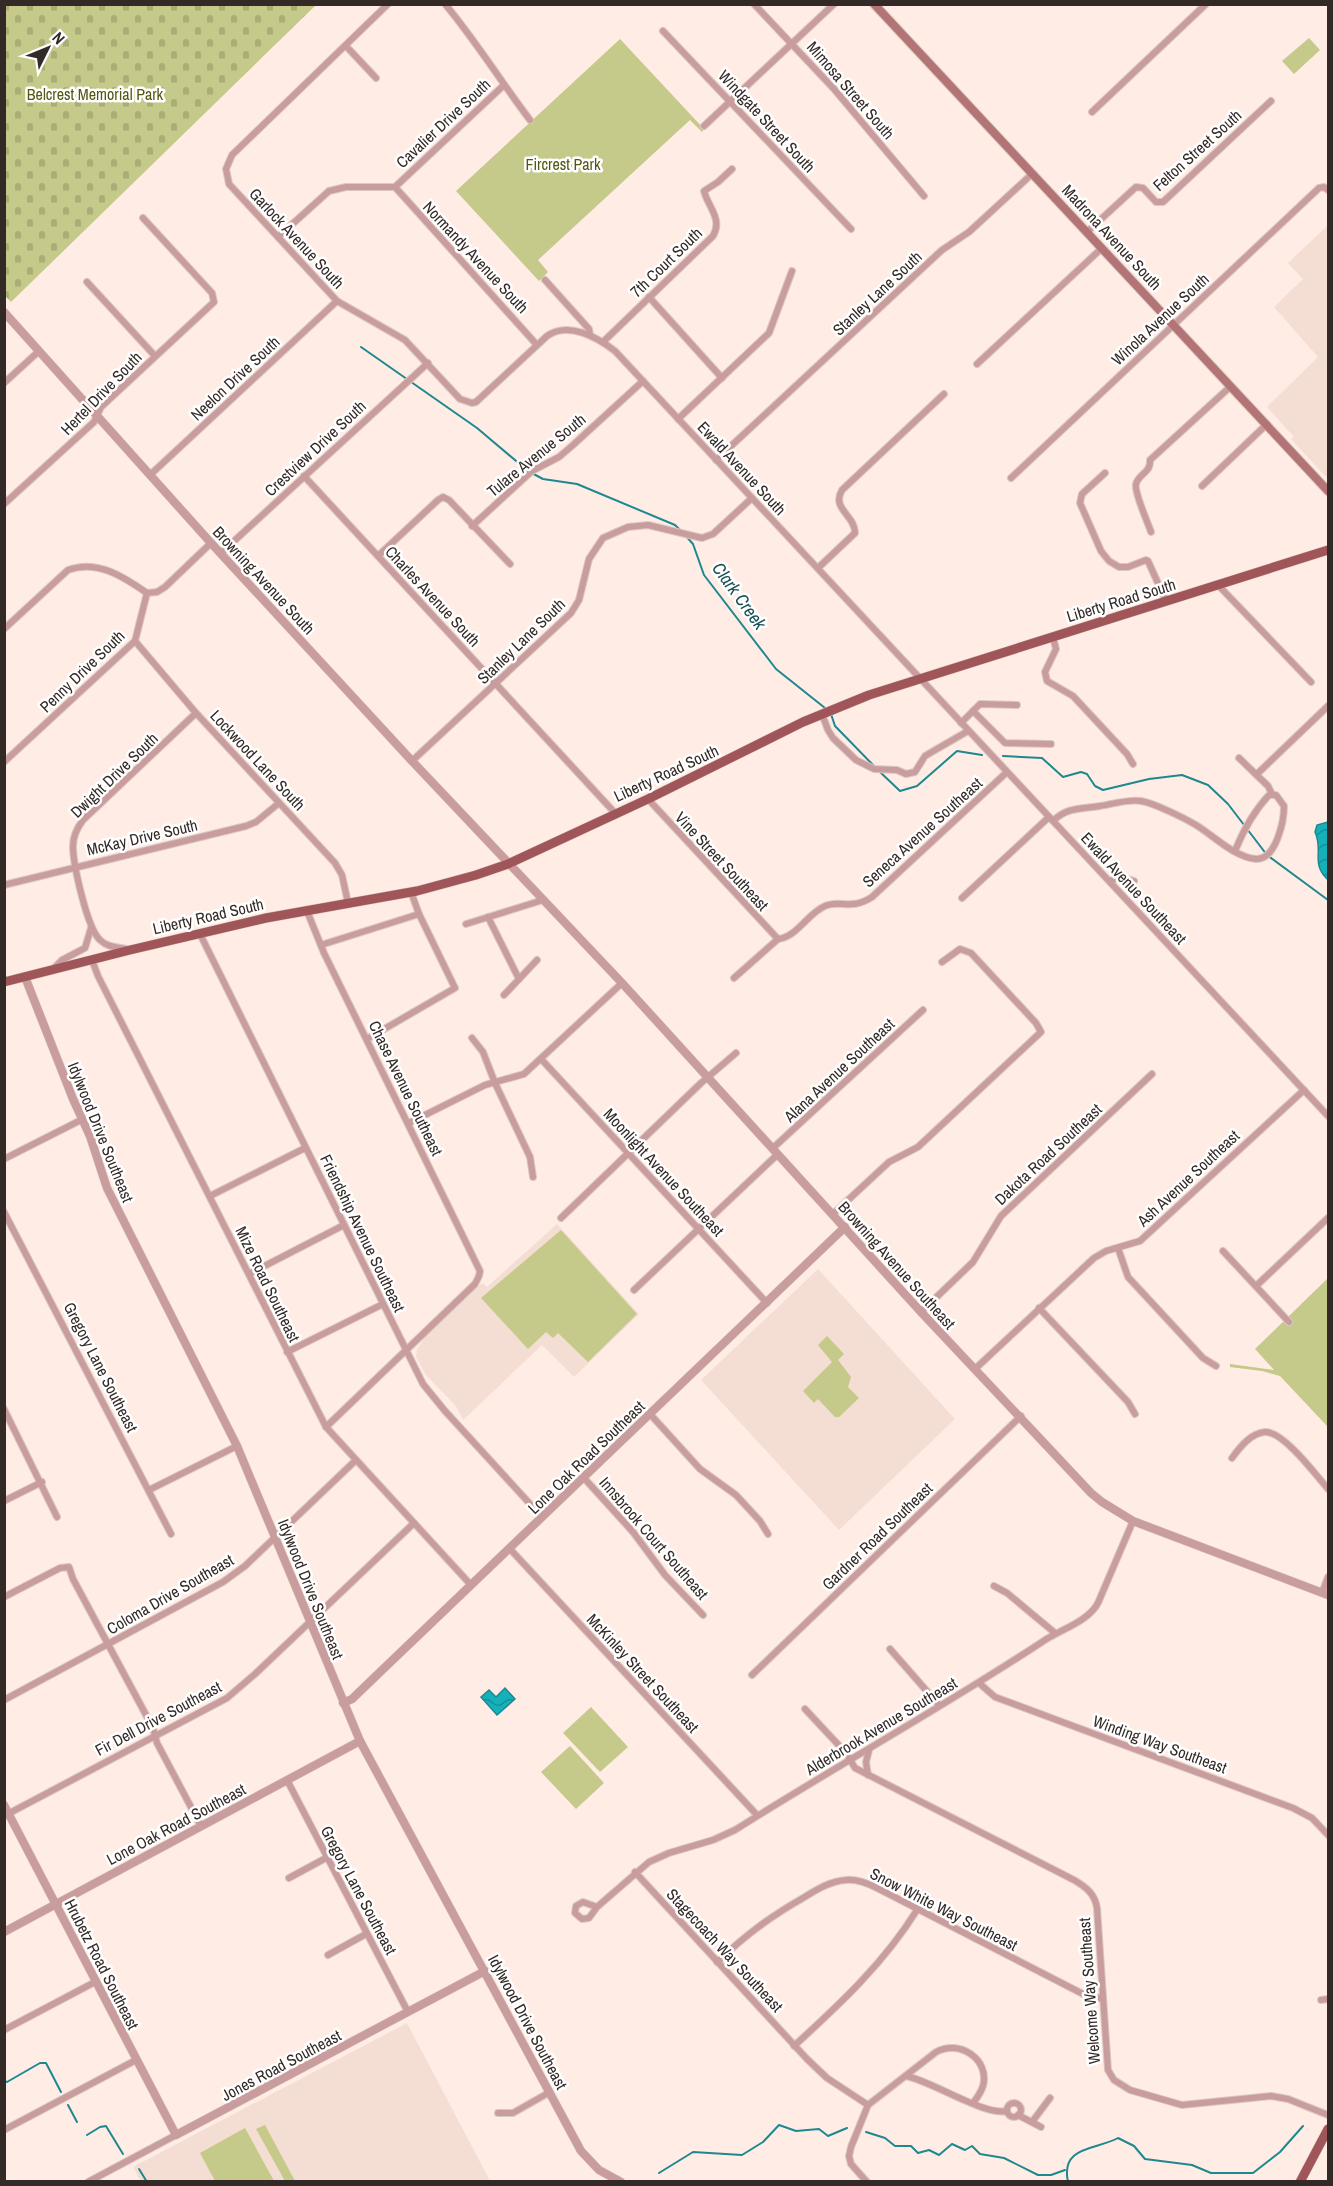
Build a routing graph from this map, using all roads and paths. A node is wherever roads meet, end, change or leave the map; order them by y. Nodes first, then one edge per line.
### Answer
1 (388, 4) edge
2 (445, 4) edge
3 (754, 4) edge
4 (834, 4) edge
5 (1206, 4) edge
6 (875, 5) edge
7 (663, 31) dead end
8 (792, 43) junction
9 (346, 46) junction
10 (376, 78) dead end
11 (504, 85) junction
12 (730, 101) junction
13 (1270, 101) dead end
14 (1092, 112) dead end
15 (530, 120) dead end
16 (704, 126) dead end
17 (732, 169) dead end
18 (1032, 174) junction
19 (395, 187) junction
20 (1329, 190) edge
21 (924, 196) dead end
22 (143, 218) dead end
23 (851, 229) dead end
24 (1087, 232) junction
25 (278, 237) junction
26 (1102, 248) junction
27 (792, 271) dead end
28 (545, 280) dead end
29 (87, 282) dead end
30 (649, 297) junction
31 (337, 301) junction
32 (4, 312) edge
33 (1174, 324) junction
34 (590, 335) junction
35 (603, 342) junction
36 (537, 345) junction
37 (39, 351) junction
38 (154, 356) junction
39 (428, 363) junction
40 (977, 364) dead end
41 (722, 378) junction
42 (643, 381) junction
43 (4, 383) edge
44 (1231, 386) junction
45 (944, 394) dead end
46 (97, 415) junction
47 (678, 419) junction
48 (1267, 424) junction
49 (716, 460) junction
50 (1105, 473) dead end
51 (150, 475) junction
52 (304, 476) junction
53 (1011, 478) dead end
54 (1202, 486) dead end
55 (1329, 491) edge
56 (752, 498) junction
57 (4, 504) edge
58 (472, 526) junction
59 (1151, 532) dead end
60 (211, 543) junction
61 (1329, 550) edge
62 (221, 553) junction
63 (378, 556) junction
64 (510, 564) dead end
65 (818, 568) junction
66 (1218, 585) junction
67 (147, 593) junction
68 (1166, 601) junction
69 (4, 628) edge
70 (1053, 637) junction
71 (135, 641) junction
72 (920, 678) junction
73 (1311, 682) dead end
74 (496, 684) junction
75 (1017, 705) dead end
76 (1329, 706) edge
77 (973, 711) junction
78 (196, 713) junction
79 (822, 714) junction
80 (961, 723) junction
81 (969, 731) junction
82 (1051, 744) dead end
83 (1239, 758) dead end
84 (412, 761) junction
85 (4, 762) edge
86 (1133, 764) dead end
87 (1007, 772) junction
88 (1257, 774) junction
89 (1272, 794) junction
90 (648, 799) junction
91 (279, 803) junction
92 (615, 813) junction
93 (1051, 819) junction
94 (1235, 851) junction
95 (508, 864) junction
96 (75, 866) junction
97 (1110, 881) junction
98 (1134, 881) dead end
99 (4, 885) edge
100 (411, 892) junction
101 (962, 898) dead end
102 (543, 900) junction
103 (348, 903) junction
104 (307, 911) junction
105 (419, 914) junction
106 (488, 917) junction
107 (466, 924) dead end
108 (91, 928) junction
109 (200, 934) junction
110 (778, 939) junction
111 (321, 945) junction
112 (130, 950) junction
113 (93, 960) junction
114 (537, 960) dead end
115 (942, 962) dead end
116 (52, 970) junction
117 (25, 977) junction
118 (734, 978) dead end
119 (519, 979) junction
120 (4, 982) edge
121 (622, 983) junction
122 (504, 995) dead end
123 (923, 1010) dead end
124 (472, 1038) dead end
125 (367, 1039) junction
126 (736, 1053) dead end
127 (542, 1060) junction
128 (1152, 1074) dead end
129 (708, 1077) junction
130 (495, 1083) junction
131 (1304, 1090) junction
132 (1329, 1116) edge
133 (81, 1120) junction
134 (409, 1123) junction
135 (305, 1148) junction
136 (776, 1151) junction
137 (628, 1154) junction
138 (4, 1159) edge
139 (533, 1177) dead end
140 (210, 1196) junction
141 (4, 1212) edge
142 (833, 1214) junction
143 (561, 1218) dead end
144 (1329, 1218) edge
145 (344, 1225) junction
146 (845, 1227) junction
147 (699, 1230) junction
148 (1118, 1248) junction
149 (1223, 1251) dead end
150 (249, 1274) junction
151 (1256, 1286) junction
152 (634, 1290) dead end
153 (766, 1303) junction
154 (383, 1304) junction
155 (1039, 1308) junction
156 (921, 1311) junction
157 (1289, 1322) dead end
158 (405, 1351) junction
159 (287, 1352) junction
160 (1216, 1366) dead end
161 (975, 1369) junction
162 (4, 1409) edge
163 (650, 1414) junction
164 (1135, 1414) dead end
165 (1021, 1416) junction
166 (326, 1427) junction
167 (237, 1446) junction
168 (1232, 1458) dead end
169 (356, 1460) junction
170 (584, 1478) junction
171 (42, 1482) junction
172 (1329, 1489) edge
173 (149, 1490) junction
174 (4, 1501) edge
175 (57, 1517) dead end
176 (542, 1517) junction
177 (1133, 1521) junction
178 (414, 1523) junction
179 (171, 1534) dead end
180 (768, 1534) dead end
181 (276, 1537) junction
182 (510, 1548) junction
183 (1329, 1577) edge
184 (471, 1585) junction
185 (994, 1586) dead end
186 (1325, 1594) edge
187 (4, 1597) edge
188 (703, 1615) dead end
189 (310, 1622) junction
190 (1055, 1633) junction
191 (108, 1645) junction
192 (890, 1649) dead end
193 (752, 1675) dead end
194 (979, 1683) junction
195 (4, 1700) edge
196 (343, 1703) junction
197 (939, 1705) junction
198 (805, 1709) dead end
199 (155, 1736) junction
200 (360, 1741) junction
201 (869, 1750) junction
202 (851, 1760) junction
203 (868, 1775) junction
204 (287, 1780) junction
205 (4, 1805) edge
206 (7, 1815) edge
207 (757, 1815) junction
208 (201, 1826) junction
209 (1329, 1834) edge
210 (326, 1858) junction
211 (635, 1872) junction
212 (289, 1878) dead end
213 (56, 1905) junction
214 (597, 1907) dead end
215 (917, 1910) junction
216 (4, 1932) edge
217 (366, 1934) junction
218 (328, 1955) dead end
219 (717, 1962) junction
220 (485, 1971) junction
221 (95, 1982) junction
222 (1103, 1999) junction
223 (1321, 2000) dead end
224 (1329, 2000) edge
225 (408, 2012) junction
226 (4, 2030) edge
227 (794, 2046) junction
228 (136, 2060) junction
229 (906, 2076) junction
230 (550, 2092) junction
231 (1050, 2098) dead end
232 (974, 2103) junction
233 (868, 2105) junction
234 (1007, 2111) junction
235 (498, 2113) dead end
236 (1018, 2115) junction
237 (1329, 2115) edge
238 (1032, 2122) junction
239 (1041, 2127) dead end
240 (1329, 2129) edge
241 (4, 2130) edge
242 (176, 2135) junction
243 (88, 2181) edge
244 (621, 2181) edge
245 (867, 2181) edge
246 (1300, 2181) edge

1 - 9 street
2 - 11 street
3 - 8 street, Mimosa Street South
4 - 8 street
5 - 14 street
6 - 18 main road, Madrona Avenue South
7 - 12 street, Windgate Street South
8 - 12 street
8 - 21 street, Mimosa Street South
9 - 10 street
9 - 25 street, Garlock Avenue South
11 - 15 street
11 - 19 street, Cavalier Drive South
12 - 16 street
12 - 23 street, Windgate Street South
13 - 24 street, Felton Street South
17 - 30 street, 7th Court South
18 - 24 main road, Madrona Avenue South
18 - 49 street, Stanley Lane South
19 - 25 street, Cavalier Drive South
19 - 36 street, Normandy Avenue South
20 - 33 street, Winola Avenue South
22 - 38 street, Hertel Drive South
24 - 26 main road, Madrona Avenue South
25 - 31 street, Garlock Avenue South
26 - 33 main road, Madrona Avenue South
26 - 40 street
27 - 41 street
28 - 34 street, Ewald Avenue South
29 - 38 street
30 - 35 street, 7th Court South
30 - 41 street
31 - 39 street, Garlock Avenue South
31 - 51 street, Neelon Drive South
32 - 37 street, Browning Avenue South
33 - 44 main road, Madrona Avenue South
33 - 53 street, Winola Avenue South
34 - 35 street, Ewald Avenue South
34 - 36 street
35 - 42 street, Ewald Avenue South
36 - 39 street, Garlock Avenue South
37 - 43 street
37 - 46 street, Browning Avenue South
38 - 46 street, Hertel Drive South
39 - 52 street, Crestview Drive South
41 - 47 street
42 - 47 street, Ewald Avenue South
42 - 58 street, Tulare Avenue South
44 - 48 main road, Madrona Avenue South
44 - 59 street
45 - 65 street
46 - 51 street, Browning Avenue South
46 - 57 street, Hertel Drive South
47 - 49 street, Ewald Avenue South
48 - 54 street
48 - 55 main road, Madrona Avenue South
49 - 56 street, Ewald Avenue South
50 - 68 street
51 - 60 street, Browning Avenue South
52 - 62 street, Crestview Drive South
52 - 63 street, Charles Avenue South
56 - 65 street, Ewald Avenue South
56 - 74 street, Stanley Lane South
58 - 63 street
58 - 64 street
60 - 62 street, Browning Avenue South
60 - 67 street
61 - 66 main road, Liberty Road South
62 - 84 street, Browning Avenue South
63 - 74 street, Charles Avenue South
65 - 72 street, Ewald Avenue South
66 - 68 main road, Liberty Road South
66 - 73 street
67 - 69 street
67 - 71 street, Penny Drive South
68 - 70 main road, Liberty Road South
70 - 72 main road, Liberty Road South
70 - 86 street
71 - 78 street, Lockwood Lane South
71 - 85 street, Penny Drive South
72 - 79 main road, Liberty Road South
72 - 80 street, Ewald Avenue Southeast
74 - 84 street, Stanley Lane South
74 - 92 street, Charles Avenue South
75 - 77 street
76 - 88 street
77 - 80 street
77 - 82 street
78 - 91 street, Lockwood Lane South
78 - 96 street, Dwight Drive South
79 - 81 street
79 - 90 main road, Liberty Road South
80 - 81 street, Ewald Avenue Southeast
81 - 87 street, Ewald Avenue Southeast
83 - 88 street
84 - 95 street, Browning Avenue South
87 - 93 street, Ewald Avenue Southeast
87 - 110 street, Seneca Avenue Southeast
88 - 89 street
89 - 94 street
89 - 94 street
90 - 92 main road, Liberty Road South
90 - 110 street, Vine Street Southeast
91 - 96 street, McKay Drive South
91 - 103 street, Lockwood Lane South
92 - 95 main road, Liberty Road South
93 - 94 street
93 - 97 street, Ewald Avenue Southeast
93 - 101 street
95 - 100 main road, Liberty Road South
95 - 102 street, Browning Avenue Southeast
96 - 99 street, McKay Drive South
96 - 108 street, Dwight Drive South
97 - 98 street
97 - 131 street, Ewald Avenue Southeast
100 - 103 main road, Liberty Road South
100 - 105 street
102 - 106 street
102 - 121 street, Browning Avenue Southeast
103 - 104 main road, Liberty Road South
104 - 109 main road, Liberty Road South
104 - 111 street, Chase Avenue Southeast
105 - 111 street
105 - 125 street
106 - 107 street
106 - 119 street
108 - 112 street
108 - 116 street
109 - 112 main road, Liberty Road South
109 - 135 street, Friendship Avenue Southeast
110 - 118 street, Seneca Avenue Southeast
111 - 125 street, Chase Avenue Southeast
112 - 113 main road, Liberty Road South
113 - 116 main road, Liberty Road South
113 - 140 street, Mize Road Southeast
114 - 119 street
115 - 142 street
116 - 117 main road, Liberty Road South
117 - 120 main road, Liberty Road South
117 - 133 street, Idylwood Drive Southeast
119 - 122 street
121 - 127 street
121 - 129 street, Browning Avenue Southeast
123 - 136 street, Alana Avenue Southeast
124 - 130 street
125 - 134 street, Chase Avenue Southeast
126 - 129 street
127 - 130 street
127 - 137 street, Moonlight Avenue Southeast
128 - 156 street, Dakota Road Southeast
129 - 136 street, Browning Avenue Southeast
129 - 137 street
130 - 134 street
130 - 139 street
131 - 132 street, Ewald Avenue Southeast
131 - 148 street, Ash Avenue Southeast
133 - 138 street
133 - 167 street, Idylwood Drive Southeast
134 - 158 street, Chase Avenue Southeast
135 - 140 street
135 - 145 street, Friendship Avenue Southeast
136 - 142 street, Browning Avenue Southeast
136 - 147 street, Alana Avenue Southeast
137 - 143 street
137 - 147 street, Moonlight Avenue Southeast
140 - 150 street, Mize Road Southeast
141 - 173 street, Gregory Lane Southeast
142 - 146 street, Browning Avenue Southeast
144 - 151 street
145 - 150 street
145 - 154 street, Friendship Avenue Southeast
146 - 153 street, Lone Oak Road Southeast
146 - 156 street, Browning Avenue Southeast
147 - 152 street, Alana Avenue Southeast
147 - 153 street, Moonlight Avenue Southeast
148 - 155 street, Ash Avenue Southeast
148 - 160 street
149 - 151 street
150 - 159 street, Mize Road Southeast
151 - 157 street
153 - 163 street, Lone Oak Road Southeast
154 - 158 street, Friendship Avenue Southeast
154 - 159 street
155 - 161 street, Ash Avenue Southeast
155 - 164 street
156 - 161 street, Browning Avenue Southeast
158 - 166 street
158 - 176 street, Friendship Avenue Southeast
159 - 166 street, Mize Road Southeast
161 - 165 street, Browning Avenue Southeast
162 - 171 street
163 - 170 street, Lone Oak Road Southeast
163 - 180 street
165 - 177 street, Browning Avenue Southeast
165 - 193 street, Gardner Road Southeast
166 - 169 street, Mize Road Southeast
167 - 173 street
167 - 181 street, Idylwood Drive Southeast
168 - 172 street
169 - 178 street, Mize Road Southeast
169 - 181 street, Coloma Drive Southeast
170 - 176 street, Lone Oak Road Southeast
170 - 188 street, Innsbrook Court Southeast
171 - 174 street
171 - 175 street
173 - 179 street, Gregory Lane Southeast
176 - 182 street, Lone Oak Road Southeast
177 - 186 street, Browning Avenue Southeast
177 - 190 street, Alderbrook Avenue Southeast
178 - 184 street, Mize Road Southeast
178 - 189 street, Fir Dell Drive Southeast
181 - 189 street, Idylwood Drive Southeast
181 - 191 street, Coloma Drive Southeast
182 - 184 street, Lone Oak Road Southeast
182 - 207 street, McKinley Street Southeast
183 - 186 street
184 - 196 street, Lone Oak Road Southeast
185 - 190 street
187 - 191 street
189 - 196 street, Idylwood Drive Southeast
189 - 199 street, Fir Dell Drive Southeast
190 - 194 street, Alderbrook Avenue Southeast
191 - 195 street, Coloma Drive Southeast
191 - 199 street
192 - 197 street
194 - 197 street, Alderbrook Avenue Southeast
194 - 209 street, Winding Way Southeast
196 - 200 street, Idylwood Drive Southeast
197 - 201 street, Alderbrook Avenue Southeast
198 - 202 street, Welcome Way Southeast
199 - 206 street, Fir Dell Drive Southeast
199 - 208 street
200 - 204 street, Lone Oak Road Southeast
200 - 220 street, Idylwood Drive Southeast
201 - 202 street, Alderbrook Avenue Southeast
201 - 203 street
202 - 203 street, Welcome Way Southeast
202 - 207 street, Alderbrook Avenue Southeast
203 - 222 street, Welcome Way Southeast
204 - 208 street, Lone Oak Road Southeast
204 - 210 street, Gregory Lane Southeast
205 - 206 street, Hrubetz Road Southeast
206 - 213 street, Hrubetz Road Southeast
207 - 211 street, Alderbrook Avenue Southeast
208 - 213 street, Lone Oak Road Southeast
210 - 212 street
210 - 217 street, Gregory Lane Southeast
211 - 214 street, Alderbrook Avenue Southeast
211 - 219 street, Stagecoach Way Southeast
213 - 216 street, Lone Oak Road Southeast
213 - 221 street, Hrubetz Road Southeast
215 - 219 street, Snow White Way Southeast
215 - 222 street, Snow White Way Southeast
215 - 227 street
217 - 218 street
217 - 225 street, Gregory Lane Southeast
219 - 227 street, Stagecoach Way Southeast
220 - 225 street, Jones Road Southeast
220 - 230 street, Idylwood Drive Southeast
221 - 226 street
221 - 228 street, Hrubetz Road Southeast
222 - 237 street, Welcome Way Southeast
223 - 224 street
225 - 242 street, Jones Road Southeast
227 - 233 street, Stagecoach Way Southeast
228 - 241 street
228 - 242 street, Hrubetz Road Southeast
229 - 232 street
229 - 232 street
229 - 233 street
230 - 235 street
230 - 244 street, Idylwood Drive Southeast
231 - 238 street
232 - 234 street
233 - 245 street
234 - 236 street
234 - 236 street
236 - 238 street
238 - 239 street
240 - 246 main road
242 - 243 street, Jones Road Southeast

